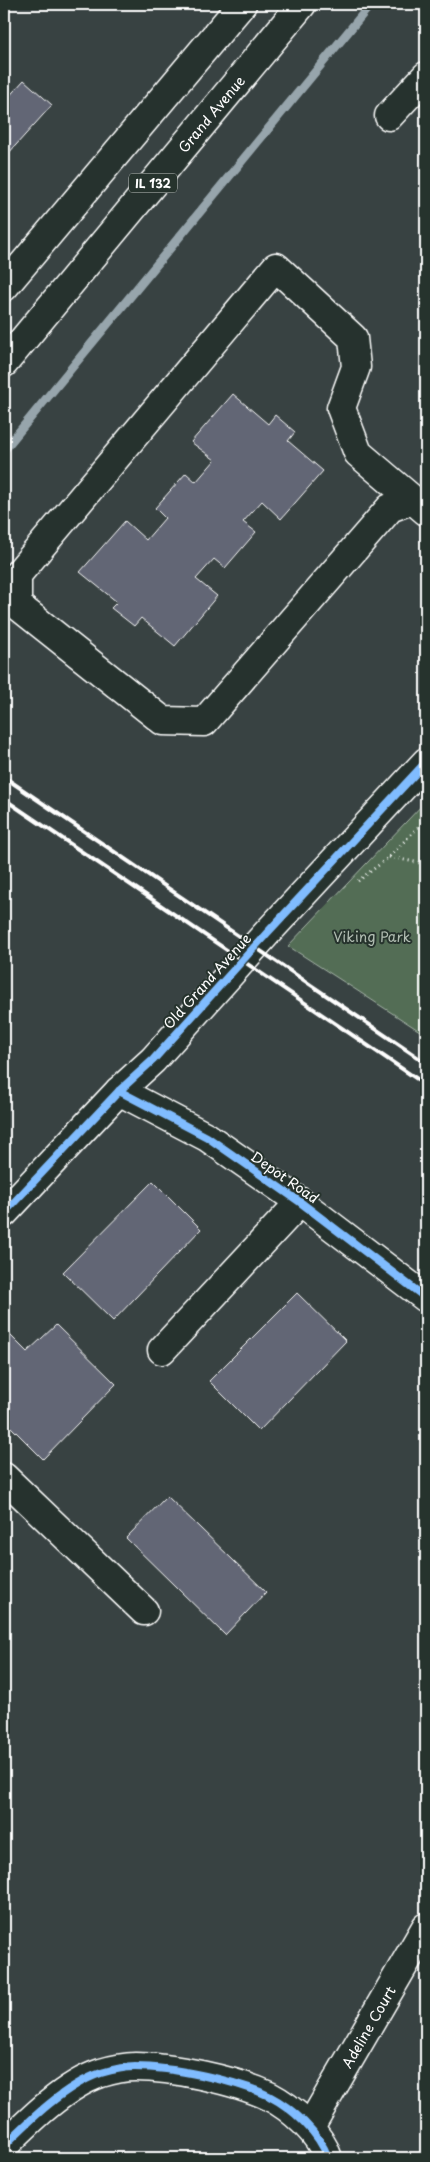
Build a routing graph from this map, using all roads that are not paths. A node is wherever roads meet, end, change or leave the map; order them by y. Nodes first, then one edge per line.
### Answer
1 (242, 4) edge
2 (302, 4) edge
3 (426, 76) edge
4 (389, 116) dead end
5 (4, 287) edge
6 (4, 363) edge
7 (419, 505) edge
8 (426, 762) edge
9 (119, 1091) junction
10 (300, 1202) junction
11 (4, 1213) edge
12 (426, 1298) edge
13 (162, 1350) dead end
14 (4, 1477) edge
15 (144, 1611) dead end
16 (426, 1927) edge
17 (310, 2127) junction
18 (4, 2146) edge
19 (328, 2158) edge

1 - 5 street
2 - 6 street, Grand Avenue / IL 132
3 - 4 street
7 - 7 street
8 - 9 street, Old Grand Avenue
9 - 10 street, Depot Road
9 - 11 street, Old Grand Avenue
10 - 12 street, Depot Road
10 - 13 street
14 - 15 street
16 - 17 street, Adeline Court
17 - 18 street
17 - 19 street

